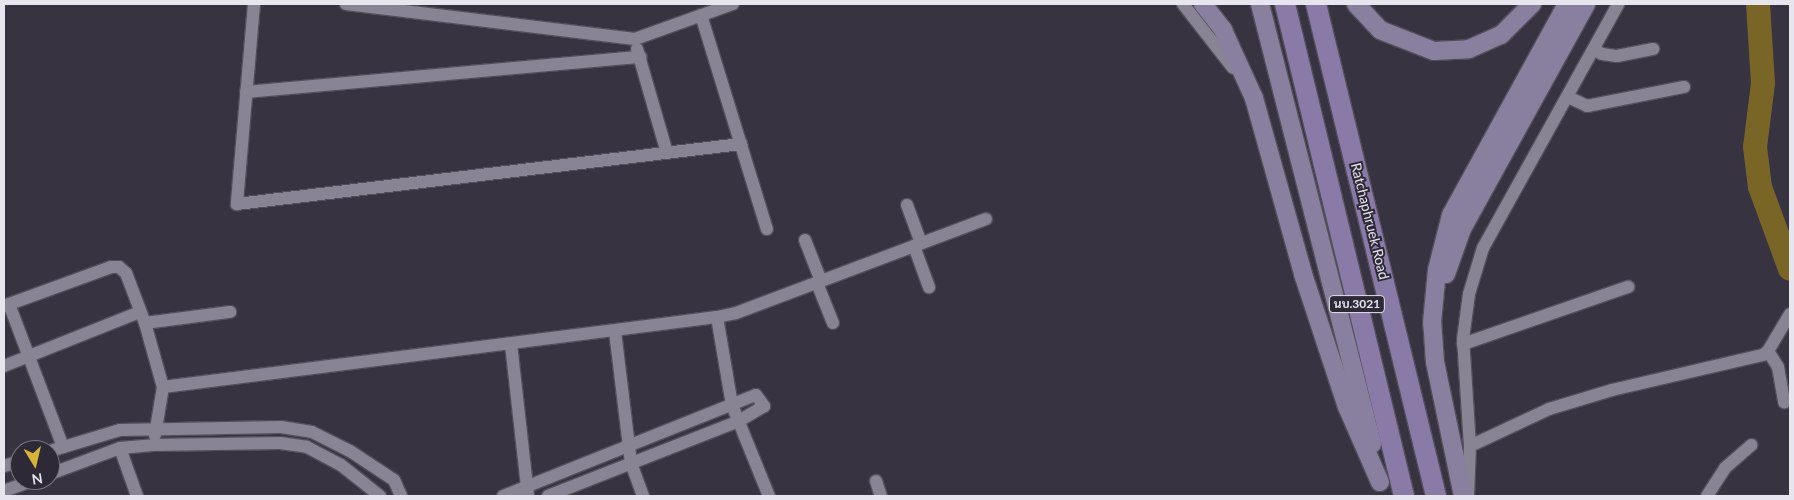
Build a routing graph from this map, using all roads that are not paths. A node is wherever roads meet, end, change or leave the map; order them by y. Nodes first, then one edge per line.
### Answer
1 (254, 4) edge
2 (346, 4) edge
3 (732, 4) edge
4 (1182, 4) edge
5 (1203, 4) edge
6 (1260, 4) edge
7 (1285, 4) edge
8 (1316, 4) edge
9 (1356, 4) edge
10 (1532, 4) edge
11 (1567, 4) edge
12 (1586, 4) edge
13 (1618, 4) edge
14 (701, 15) junction
15 (635, 39) junction
16 (1654, 49) dead end
17 (1595, 50) junction
18 (640, 57) junction
19 (1684, 87) dead end
20 (246, 92) junction
21 (1568, 97) junction
22 (1264, 134) junction
23 (741, 144) junction
24 (667, 153) junction
25 (907, 205) dead end
26 (986, 219) dead end
27 (767, 229) dead end
28 (805, 240) dead end
29 (918, 245) junction
30 (819, 282) junction
31 (930, 287) dead end
32 (1628, 287) dead end
33 (6, 305) edge
34 (230, 312) dead end
35 (1790, 314) edge
36 (717, 317) junction
37 (142, 318) junction
38 (833, 323) dead end
39 (1432, 323) junction
40 (615, 331) junction
41 (511, 344) junction
42 (1463, 344) junction
43 (1768, 351) junction
44 (27, 356) junction
45 (4, 366) edge
46 (162, 387) junction
47 (1784, 402) dead end
48 (732, 405) junction
49 (739, 421) junction
50 (156, 428) junction
51 (153, 445) junction
52 (1470, 446) junction
53 (1751, 446) dead end
54 (63, 447) junction
55 (629, 447) junction
56 (60, 448) edge
57 (120, 448) junction
58 (632, 463) junction
59 (60, 470) edge
60 (876, 481) dead end
61 (1382, 489) edge
62 (528, 492) edge
63 (137, 496) edge
64 (380, 496) edge
65 (401, 496) edge
66 (503, 496) edge
67 (548, 496) edge
68 (643, 496) edge
69 (769, 496) edge
70 (881, 496) edge
71 (1404, 496) edge
72 (1436, 496) edge
73 (1463, 496) edge
74 (1468, 496) edge
75 (1707, 496) edge

1 - 20 street
2 - 15 street
3 - 14 street
4 - 22 street
5 - 22 main road
6 - 61 main road
7 - 71 main road, นบ.3021
8 - 72 main road, Ratchaphruek Road / นบ.3021
9 - 10 main road
11 - 39 main road
12 - 39 main road
13 - 17 street
14 - 15 street
14 - 23 street
15 - 18 street
16 - 17 street
17 - 21 street
18 - 20 street
18 - 24 street
19 - 21 street
20 - 24 street
21 - 42 street
22 - 61 main road
23 - 24 street
23 - 27 street
25 - 29 street
26 - 29 street
28 - 30 street
29 - 30 street
29 - 31 street
30 - 36 street
30 - 38 street
32 - 42 street
33 - 37 street
33 - 44 street
34 - 37 street
35 - 43 street
36 - 40 street
36 - 48 street
37 - 44 street
37 - 46 street
39 - 73 main road
40 - 41 street
40 - 55 street
41 - 46 street
41 - 62 street
42 - 52 street
43 - 47 street
43 - 52 street
44 - 45 street
44 - 54 street
46 - 50 street
48 - 49 street
48 - 49 street
48 - 55 street
49 - 58 street
49 - 69 street
50 - 51 street
50 - 54 street
50 - 65 street
51 - 57 street
51 - 64 street
52 - 74 street
53 - 75 street
54 - 56 street
55 - 58 street
55 - 62 street
57 - 59 street
57 - 63 street
58 - 67 street
58 - 68 street
60 - 70 street
62 - 66 street

